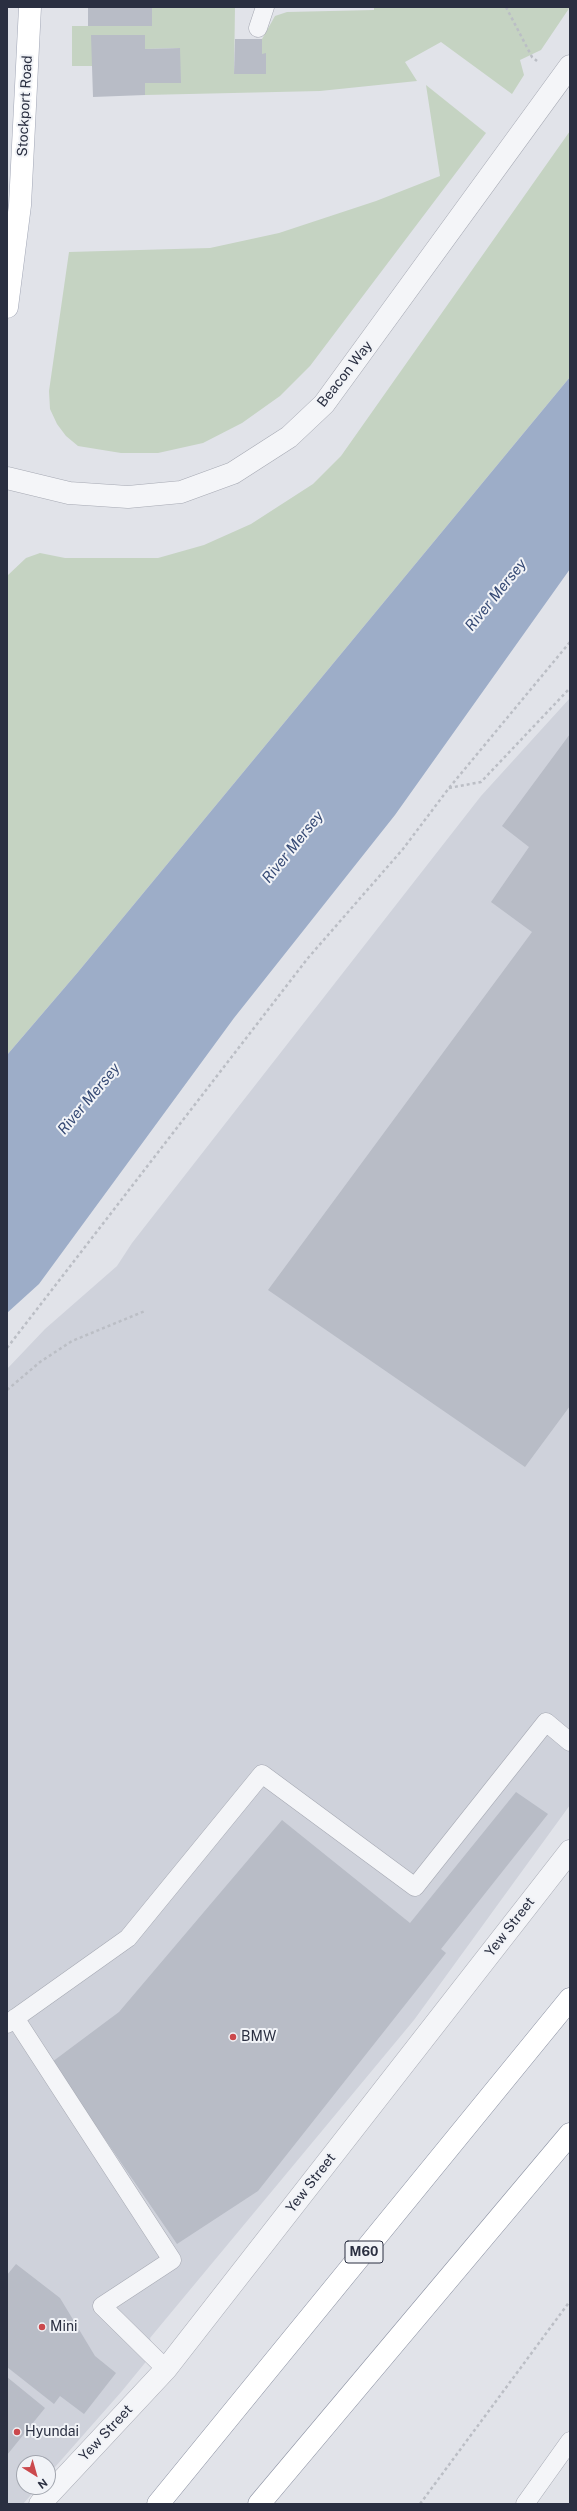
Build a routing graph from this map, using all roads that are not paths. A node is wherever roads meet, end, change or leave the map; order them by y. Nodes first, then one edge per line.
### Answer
1 (30, 7) edge
2 (265, 7) edge
3 (258, 28) dead end
4 (565, 73) edge
5 (14, 205) edge
6 (7, 307) edge
7 (7, 478) edge
8 (570, 1742) edge
9 (570, 1851) edge
10 (570, 1999) edge
11 (11, 2021) edge
12 (570, 2134) edge
13 (166, 2369) junction
14 (570, 2441) edge
15 (40, 2504) edge
16 (158, 2504) edge
17 (259, 2504) edge
18 (525, 2504) edge

1 - 5 main road, Stockport Road
2 - 3 lane
4 - 7 street, Beacon Way
5 - 6 main road, Stockport Road
8 - 11 lane
9 - 13 street, Yew Street
10 - 16 main road, M60
11 - 13 lane
12 - 17 main road
13 - 15 street, Yew Street
14 - 18 lane

